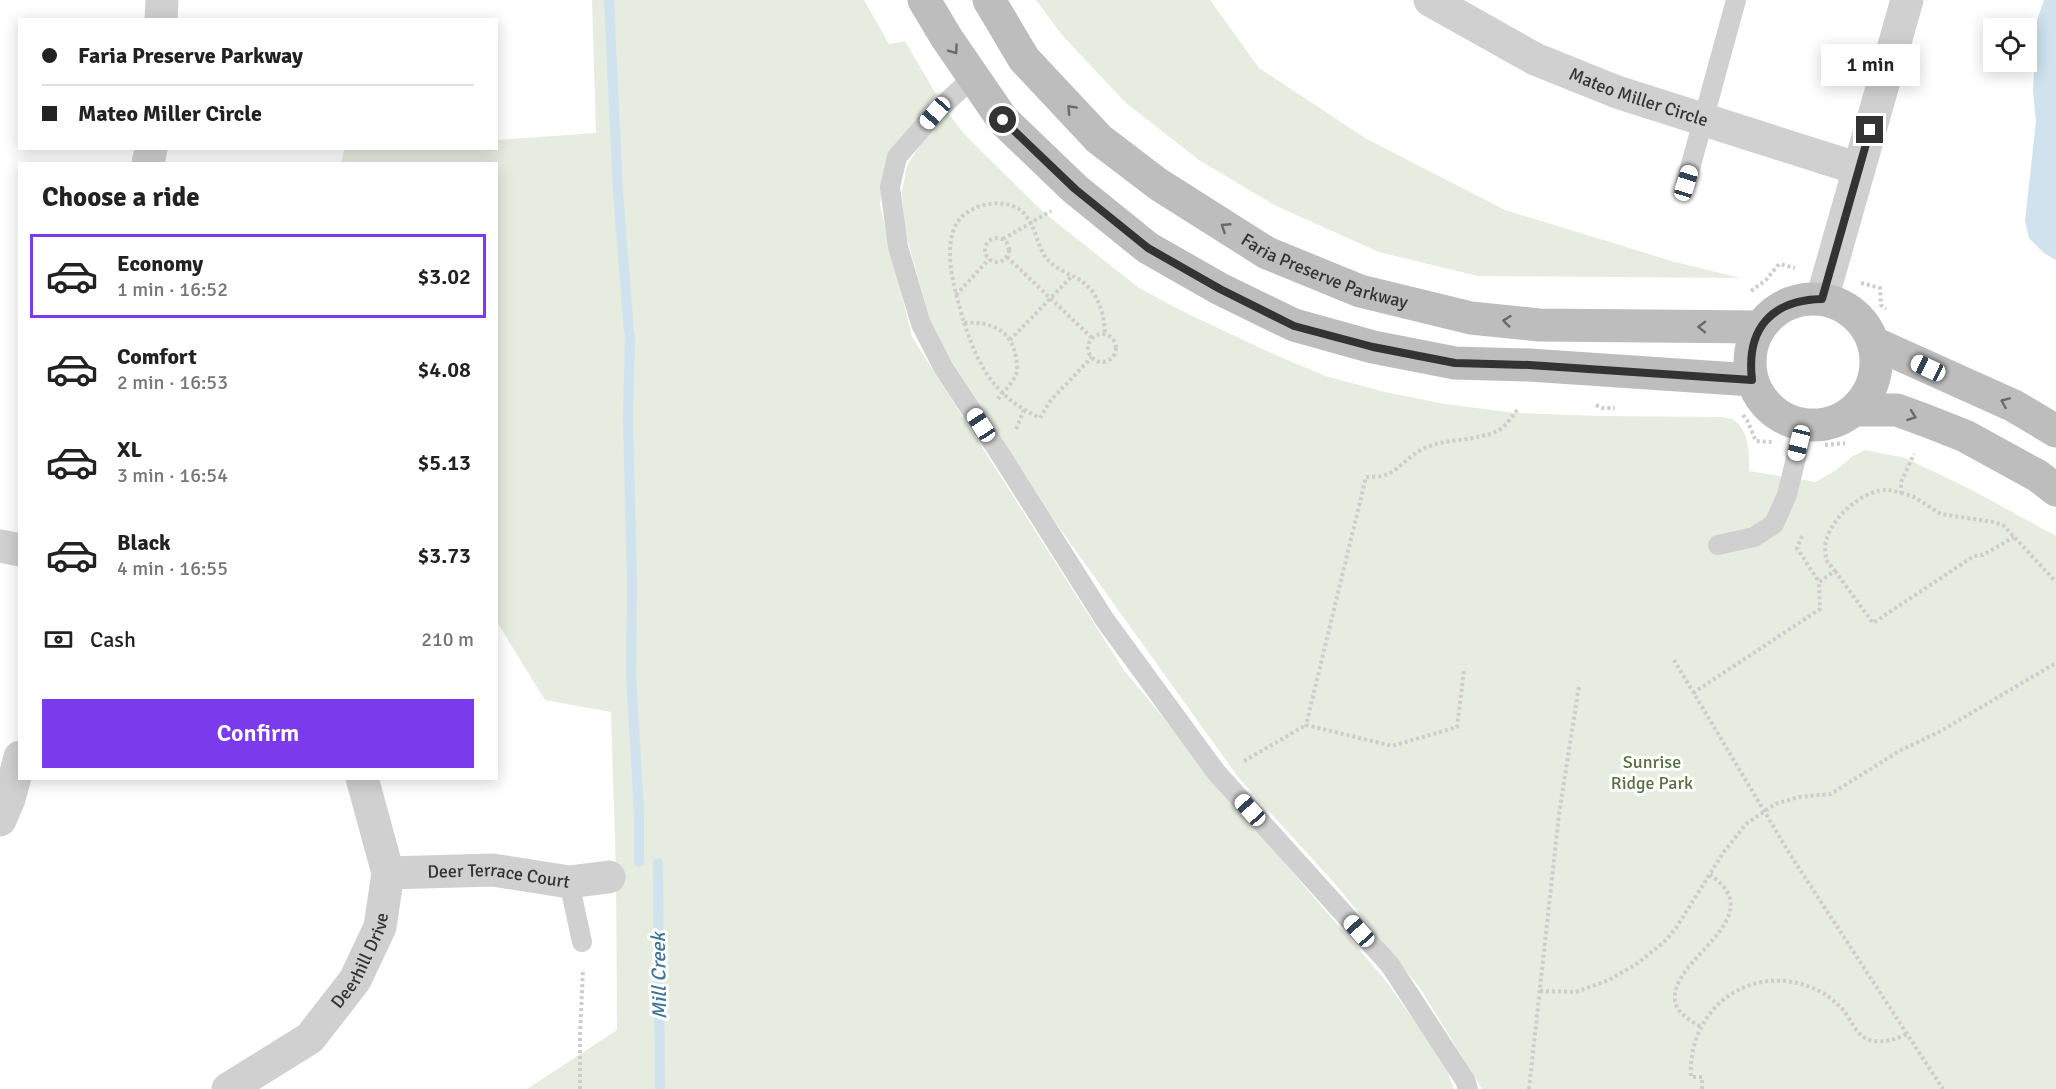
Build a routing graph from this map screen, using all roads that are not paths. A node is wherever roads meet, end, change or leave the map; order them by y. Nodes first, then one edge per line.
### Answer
1 (162, 0) edge
2 (924, 0) edge
3 (988, 0) edge
4 (1736, 0) edge
5 (1907, 0) edge
6 (1448, 4) edge
7 (161, 18) edge
8 (973, 77) junction
9 (1704, 121) junction
10 (1858, 170) junction
11 (1686, 183) dead end
12 (1822, 299) junction
13 (1760, 327) junction
14 (1874, 343) junction
15 (1752, 380) junction
16 (1855, 410) junction
17 (1804, 425) junction
18 (2056, 431) edge
19 (2056, 490) edge
20 (1718, 545) dead end
21 (0, 546) edge
22 (18, 550) edge
23 (18, 765) edge
24 (363, 780) edge
25 (0, 820) edge
26 (388, 873) junction
27 (609, 877) dead end
28 (569, 882) junction
29 (582, 942) road end
30 (228, 1089) edge
31 (1468, 1089) edge

1 - 7 street
2 -> 8 street
13 -> 3 street, Faria Preserve Parkway
4 - 9 lane
5 - 10 street
6 - 9 street, Mateo Miller Circle
8 - 15 street
8 - 31 lane
9 - 10 street, Mateo Miller Circle
9 - 11 lane
10 - 12 street
12 - 13 street
12 - 14 street
13 - 15 street
14 - 16 street
18 -> 14 street
15 - 17 street
16 - 17 street
16 -> 19 street
17 - 20 lane
21 - 22 street
23 - 25 street
24 - 26 street, Deerhill Drive
26 - 28 street, Deer Terrace Court
26 - 30 street, Deerhill Drive
27 - 28 street, Deer Terrace Court
28 - 29 lane

